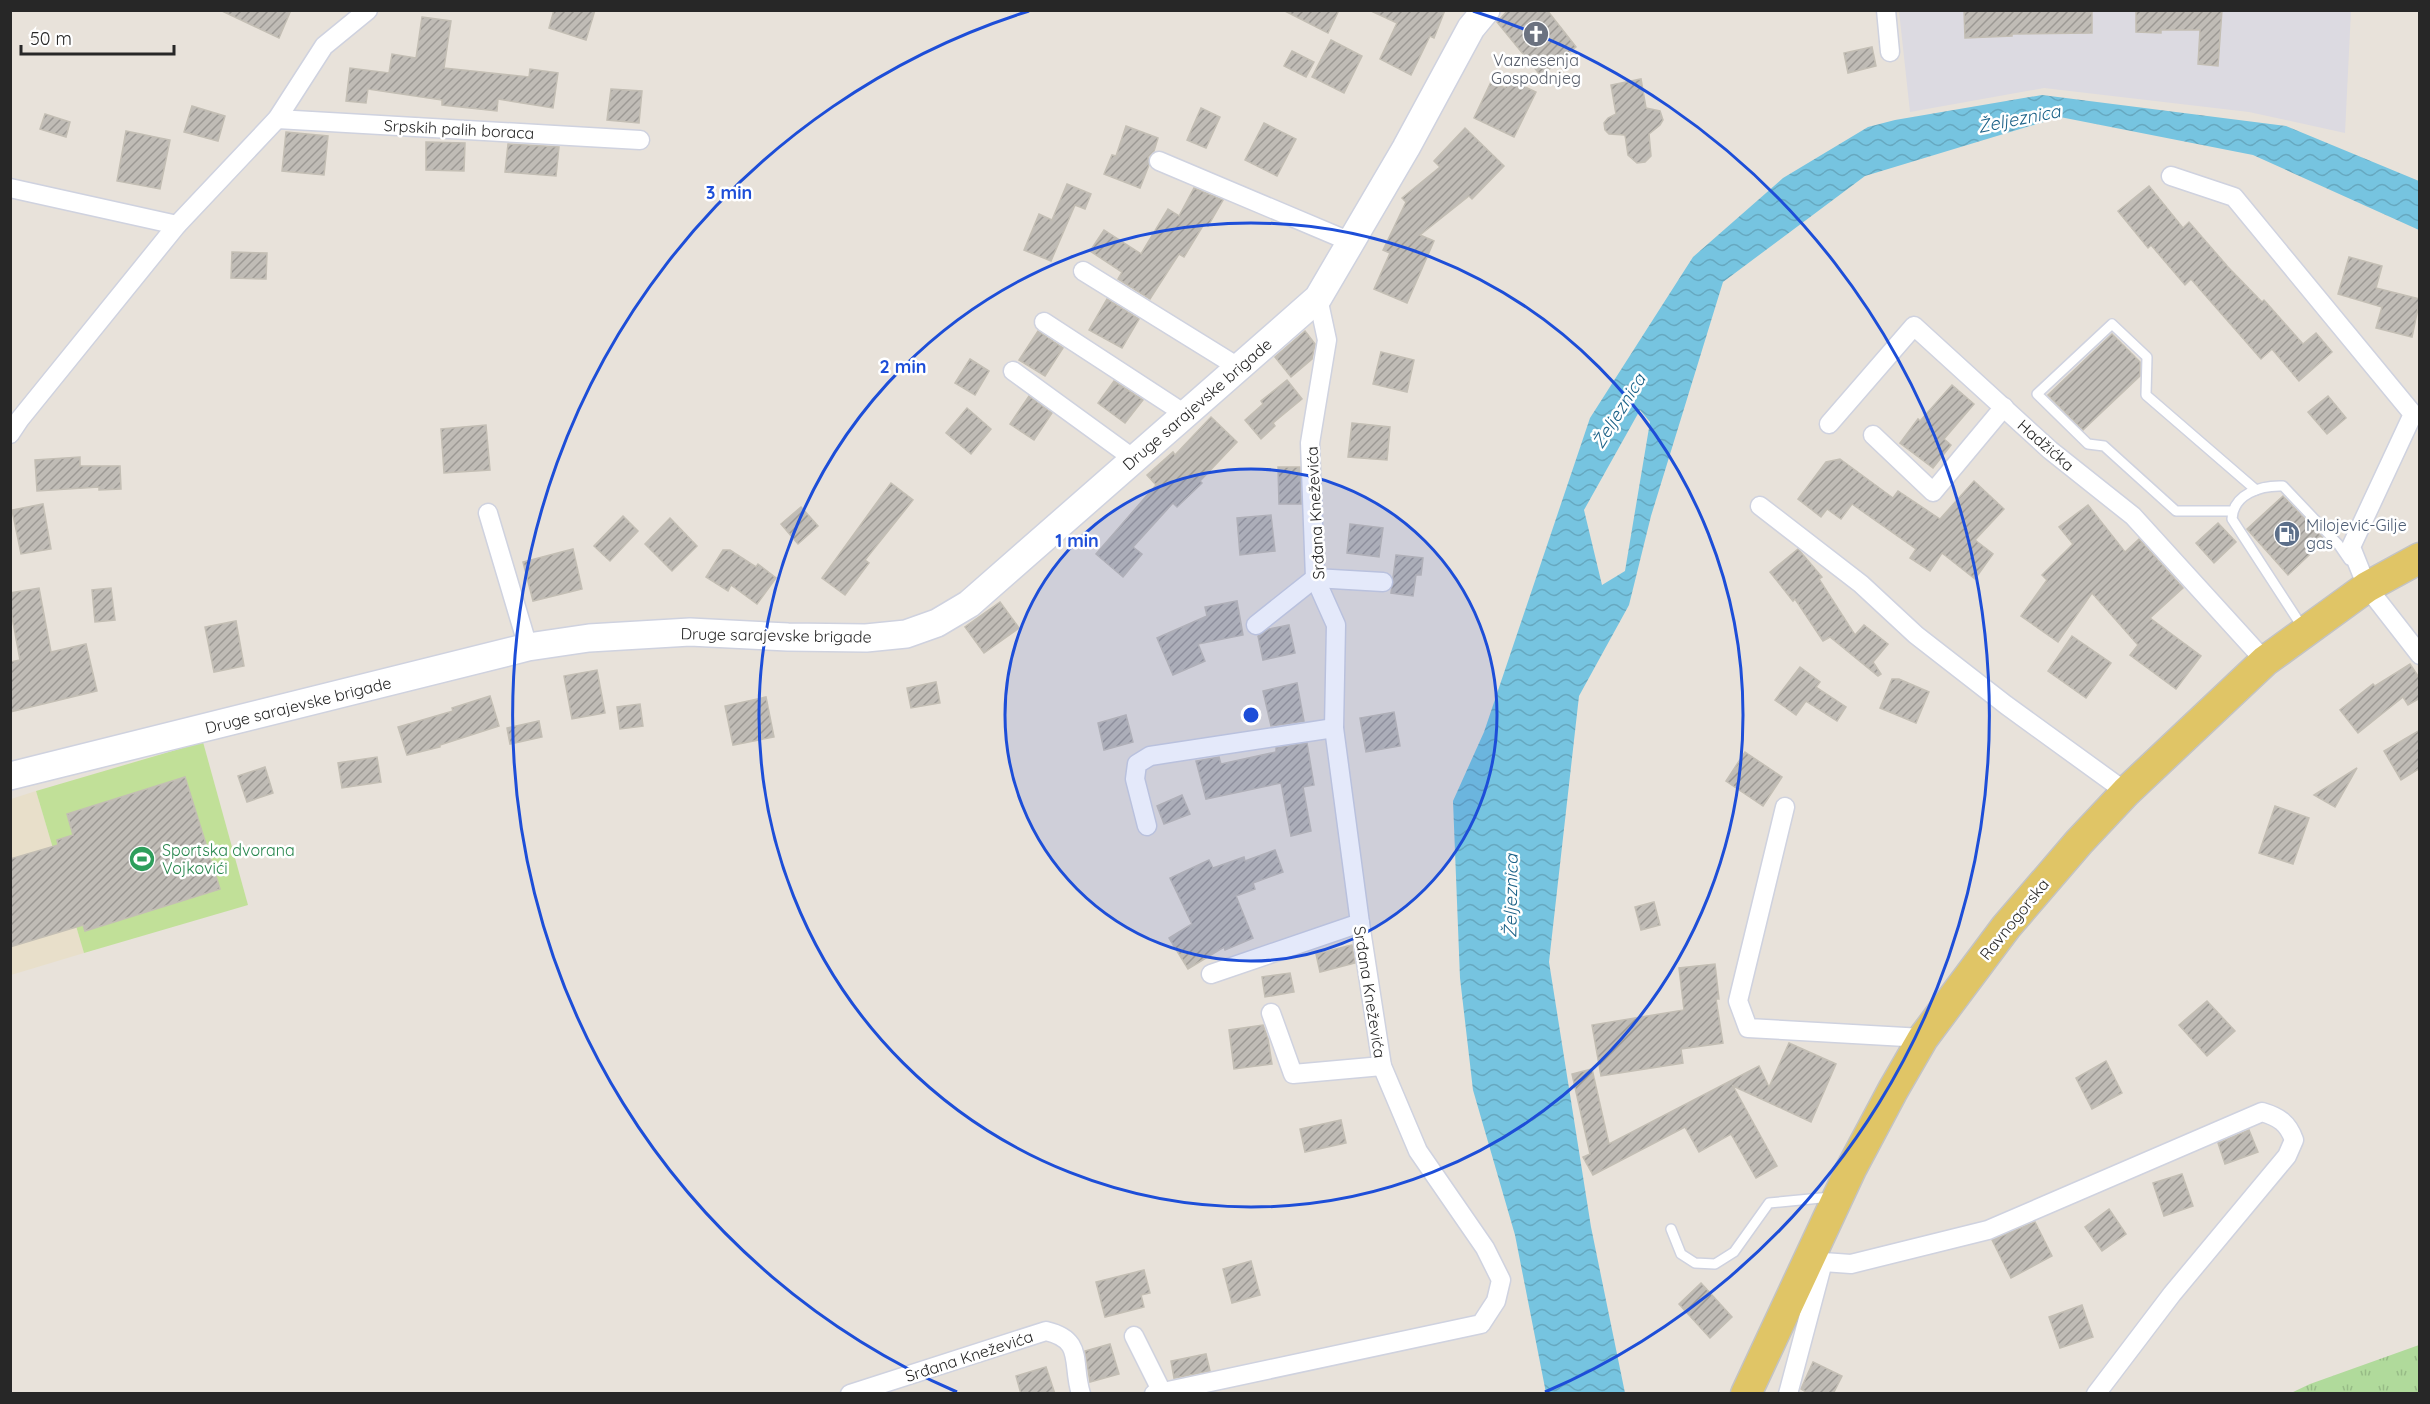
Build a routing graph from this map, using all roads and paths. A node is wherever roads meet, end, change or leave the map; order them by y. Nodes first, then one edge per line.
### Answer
1 (368, 10) edge
2 (1486, 10) edge
3 (1886, 10) edge
4 (1890, 52) dead end
5 (278, 119) junction
6 (640, 140) dead end
7 (1159, 161) dead end
8 (2171, 176) dead end
9 (10, 188) edge
10 (177, 225) junction
11 (1351, 242) junction
12 (1083, 271) dead end
13 (1318, 298) junction
14 (1044, 322) dead end
15 (1238, 367) junction
16 (1013, 371) dead end
17 (2004, 407) junction
18 (2416, 411) edge
19 (1185, 414) junction
20 (1828, 424) dead end
21 (10, 434) edge
22 (1873, 435) dead end
23 (1134, 459) junction
24 (2256, 490) junction
25 (1760, 506) dead end
26 (2232, 511) junction
27 (488, 513) dead end
28 (2420, 558) edge
29 (1315, 578) junction
30 (1383, 582) dead end
31 (2367, 587) junction
32 (1256, 625) dead end
33 (2305, 631) junction
34 (528, 647) junction
35 (2420, 655) edge
36 (2265, 661) junction
37 (1334, 729) junction
38 (10, 776) edge
39 (2126, 792) junction
40 (1785, 807) dead end
41 (1147, 826) dead end
42 (1360, 923) junction
43 (1211, 974) dead end
44 (1271, 1013) dead end
45 (1923, 1038) junction
46 (1382, 1066) junction
47 (1839, 1196) junction
48 (1671, 1229) dead end
49 (1816, 1261) junction
50 (1134, 1336) dead end
51 (1220, 1386) edge
52 (1158, 1393) edge
53 (850, 1394) edge
54 (1081, 1394) edge
55 (1746, 1394) edge
56 (1788, 1394) edge
57 (2096, 1394) edge

1 - 5 street
2 - 11 main road, Druge sarajevske brigade
3 - 4 street
5 - 6 street, Srpskih palih boraca
5 - 10 street
7 - 11 street
8 - 18 street
9 - 10 street
10 - 21 street
11 - 13 main road, Druge sarajevske brigade
12 - 15 street
13 - 15 main road, Druge sarajevske brigade
13 - 29 street, Srđana Kneževića
14 - 19 street
15 - 19 main road, Druge sarajevske brigade
16 - 23 street
17 - 20 street, Hadžićka
17 - 22 street
17 - 36 street, Hadžićka
18 - 31 street
19 - 23 main road, Druge sarajevske brigade
23 - 34 main road, Druge sarajevske brigade
24 - 26 lane
24 - 26 lane
24 - 31 lane
25 - 39 street
26 - 33 lane
27 - 34 street
28 - 31 main road, Ravnogorska
29 - 30 street
29 - 32 street
29 - 37 street, Srđana Kneževića
31 - 33 main road, Ravnogorska
31 - 35 street
33 - 36 main road, Ravnogorska
34 - 38 main road, Druge sarajevske brigade
36 - 39 main road, Ravnogorska
37 - 41 street
37 - 42 street, Srđana Kneževića
39 - 45 main road, Ravnogorska
40 - 45 street
42 - 43 street
42 - 46 street, Srđana Kneževića
44 - 46 street
45 - 47 main road, Ravnogorska
46 - 51 street, Srđana Kneževića
47 - 48 lane
47 - 49 main road, Ravnogorska
49 - 55 main road, Ravnogorska
49 - 56 street
49 - 57 street
50 - 52 street
51 - 52 street, Srđana Kneževića
53 - 54 street, Srđana Kneževića

